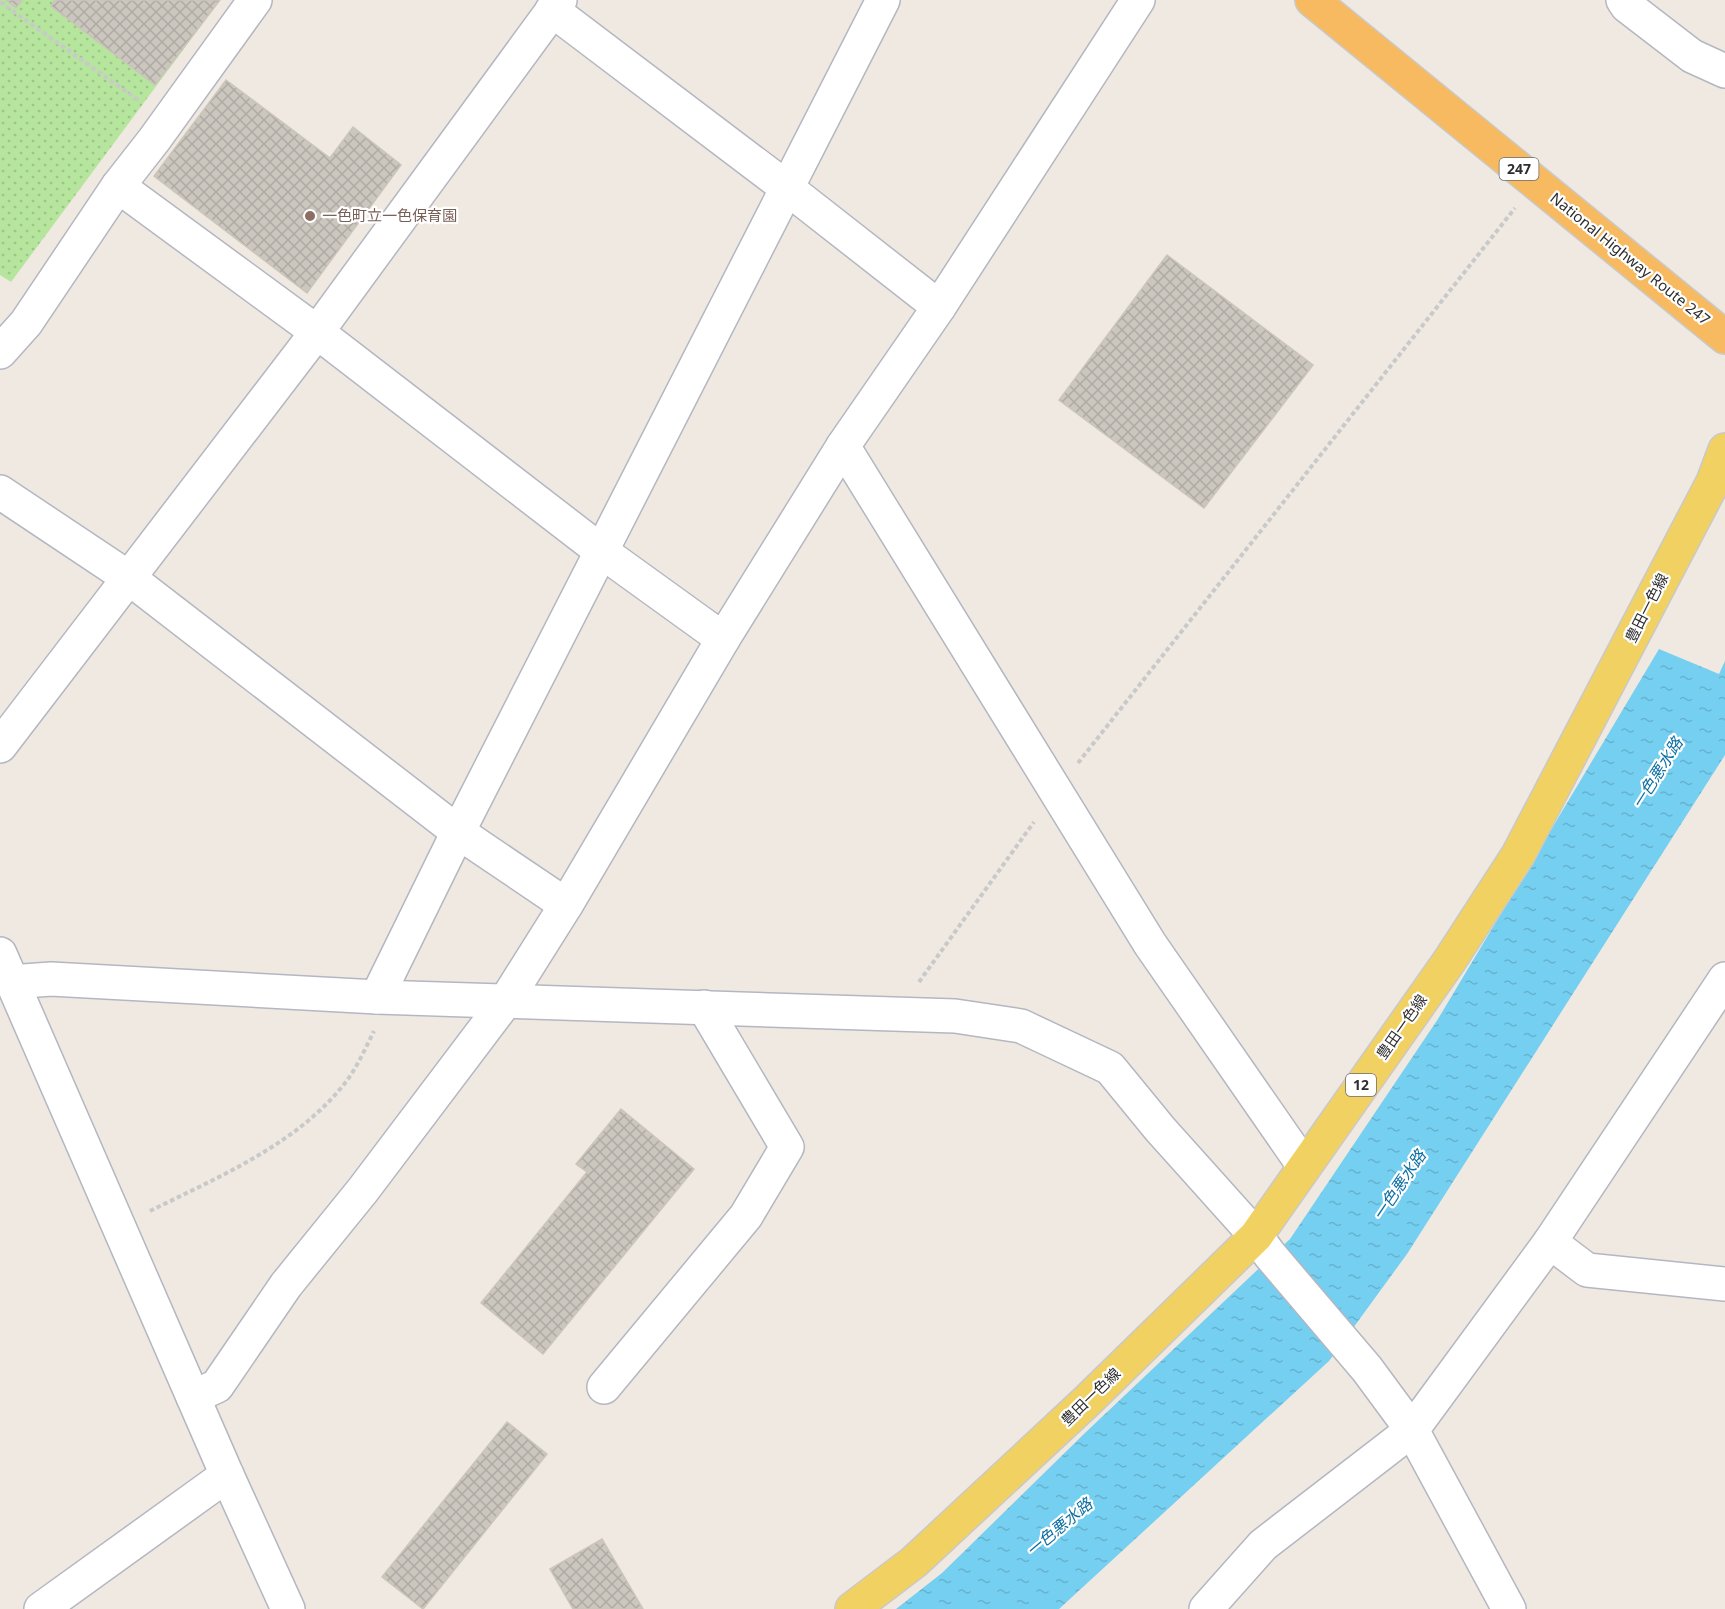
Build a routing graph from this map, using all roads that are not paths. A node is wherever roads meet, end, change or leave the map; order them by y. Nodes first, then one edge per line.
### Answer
1 (255, 0) edge
2 (883, 0) edge
3 (1138, 0) edge
4 (1312, 0) edge
5 (1623, 0) edge
6 (556, 5) edge
7 (1725, 71) edge
8 (117, 186) junction
9 (787, 188) junction
10 (939, 307) junction
11 (317, 332) junction
12 (1725, 337) edge
13 (0, 352) edge
14 (843, 446) junction
15 (1725, 450) edge
16 (0, 492) edge
17 (601, 551) junction
18 (129, 578) junction
19 (723, 639) junction
20 (0, 746) edge
21 (458, 832) junction
22 (566, 905) junction
23 (5, 968) edge
24 (1725, 979) edge
25 (377, 997) junction
26 (505, 1002) junction
27 (704, 1007) junction
28 (1304, 1166) junction
29 (1550, 1242) junction
30 (1263, 1246) junction
31 (1725, 1284) edge
32 (604, 1387) dead end
33 (193, 1397) junction
34 (1412, 1430) junction
35 (226, 1475) junction
36 (41, 1609) edge
37 (288, 1609) edge
38 (852, 1609) edge
39 (1206, 1609) edge
40 (1509, 1609) edge

1 - 8 street
2 - 9 street
3 - 10 street
4 - 12 highway, National Highway Route 247 / 247
5 - 7 street
6 - 9 street
6 - 11 street
8 - 11 street
8 - 13 street
9 - 10 street
9 - 17 street
10 - 14 street
11 - 17 street
11 - 18 street
14 - 19 street
14 - 28 street
15 - 28 main road, 豊田一色線 / 12
16 - 18 street
17 - 19 street
17 - 21 street
18 - 20 street
18 - 21 street
19 - 22 street
21 - 22 street
21 - 25 street
22 - 26 street
23 - 25 street
23 - 33 street
24 - 29 street
25 - 26 street
26 - 27 street
26 - 33 street
27 - 30 street
27 - 32 street
28 - 30 main road, 豊田一色線 / 12
29 - 31 street
29 - 34 street
30 - 34 street
30 - 38 main road, 豊田一色線 / 12
33 - 35 street
34 - 39 street
34 - 40 street
35 - 36 street
35 - 37 street

